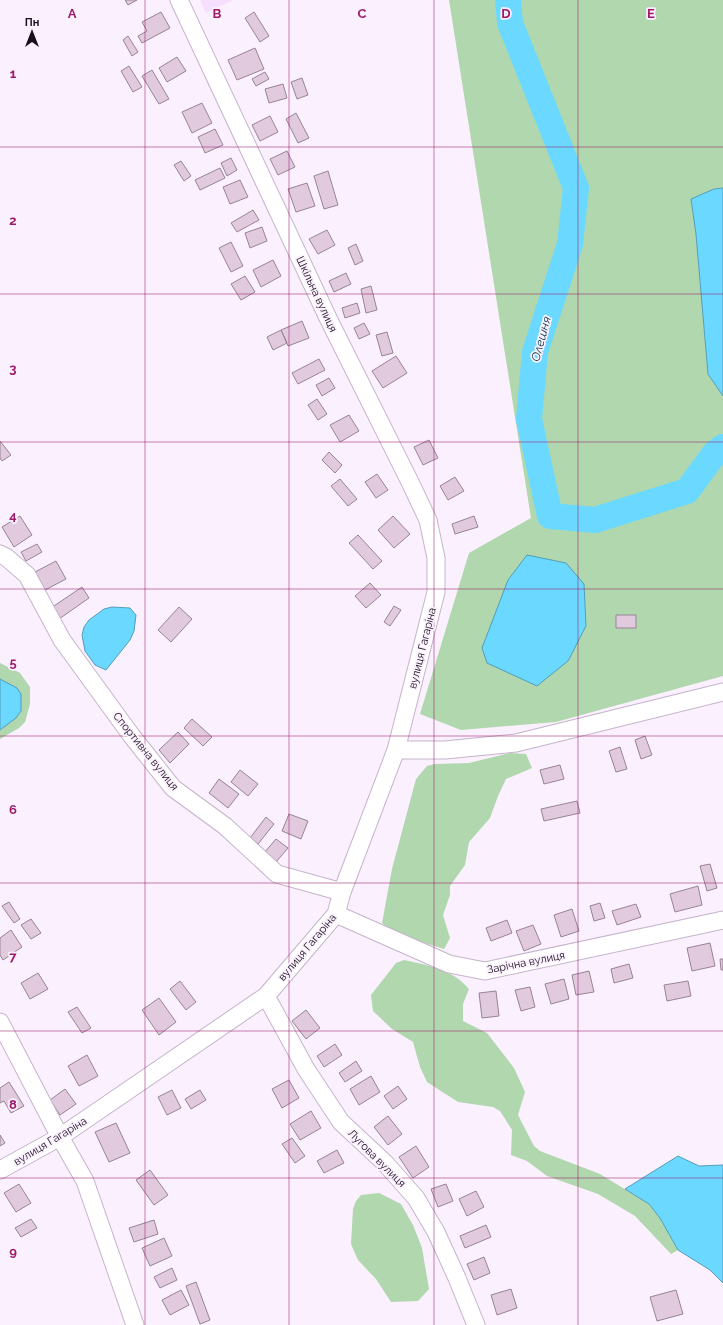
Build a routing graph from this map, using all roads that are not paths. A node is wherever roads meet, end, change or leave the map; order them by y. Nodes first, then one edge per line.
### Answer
1 (179, 0) edge
2 (0, 554) edge
3 (436, 592) joint
4 (723, 692) edge
5 (396, 750) junction
6 (342, 892) junction
7 (336, 914) junction
8 (723, 920) edge
9 (266, 996) junction
10 (0, 1022) edge
11 (60, 1137) junction
12 (0, 1170) edge
13 (135, 1325) edge
14 (476, 1325) edge

1 - 3 street, Шкільна вулиця
2 - 6 street, Спортивна вулиця
3 - 5 street, вулиця Гагаріна
4 - 5 street
5 - 6 street, вулиця Гагаріна
6 - 7 street, вулиця Гагаріна
7 - 8 street, Зарічна вулиця
7 - 9 street, вулиця Гагаріна
9 - 11 street, вулиця Гагаріна
9 - 14 street, Лугова вулиця
10 - 11 street
11 - 12 street, вулиця Гагаріна
11 - 13 street

